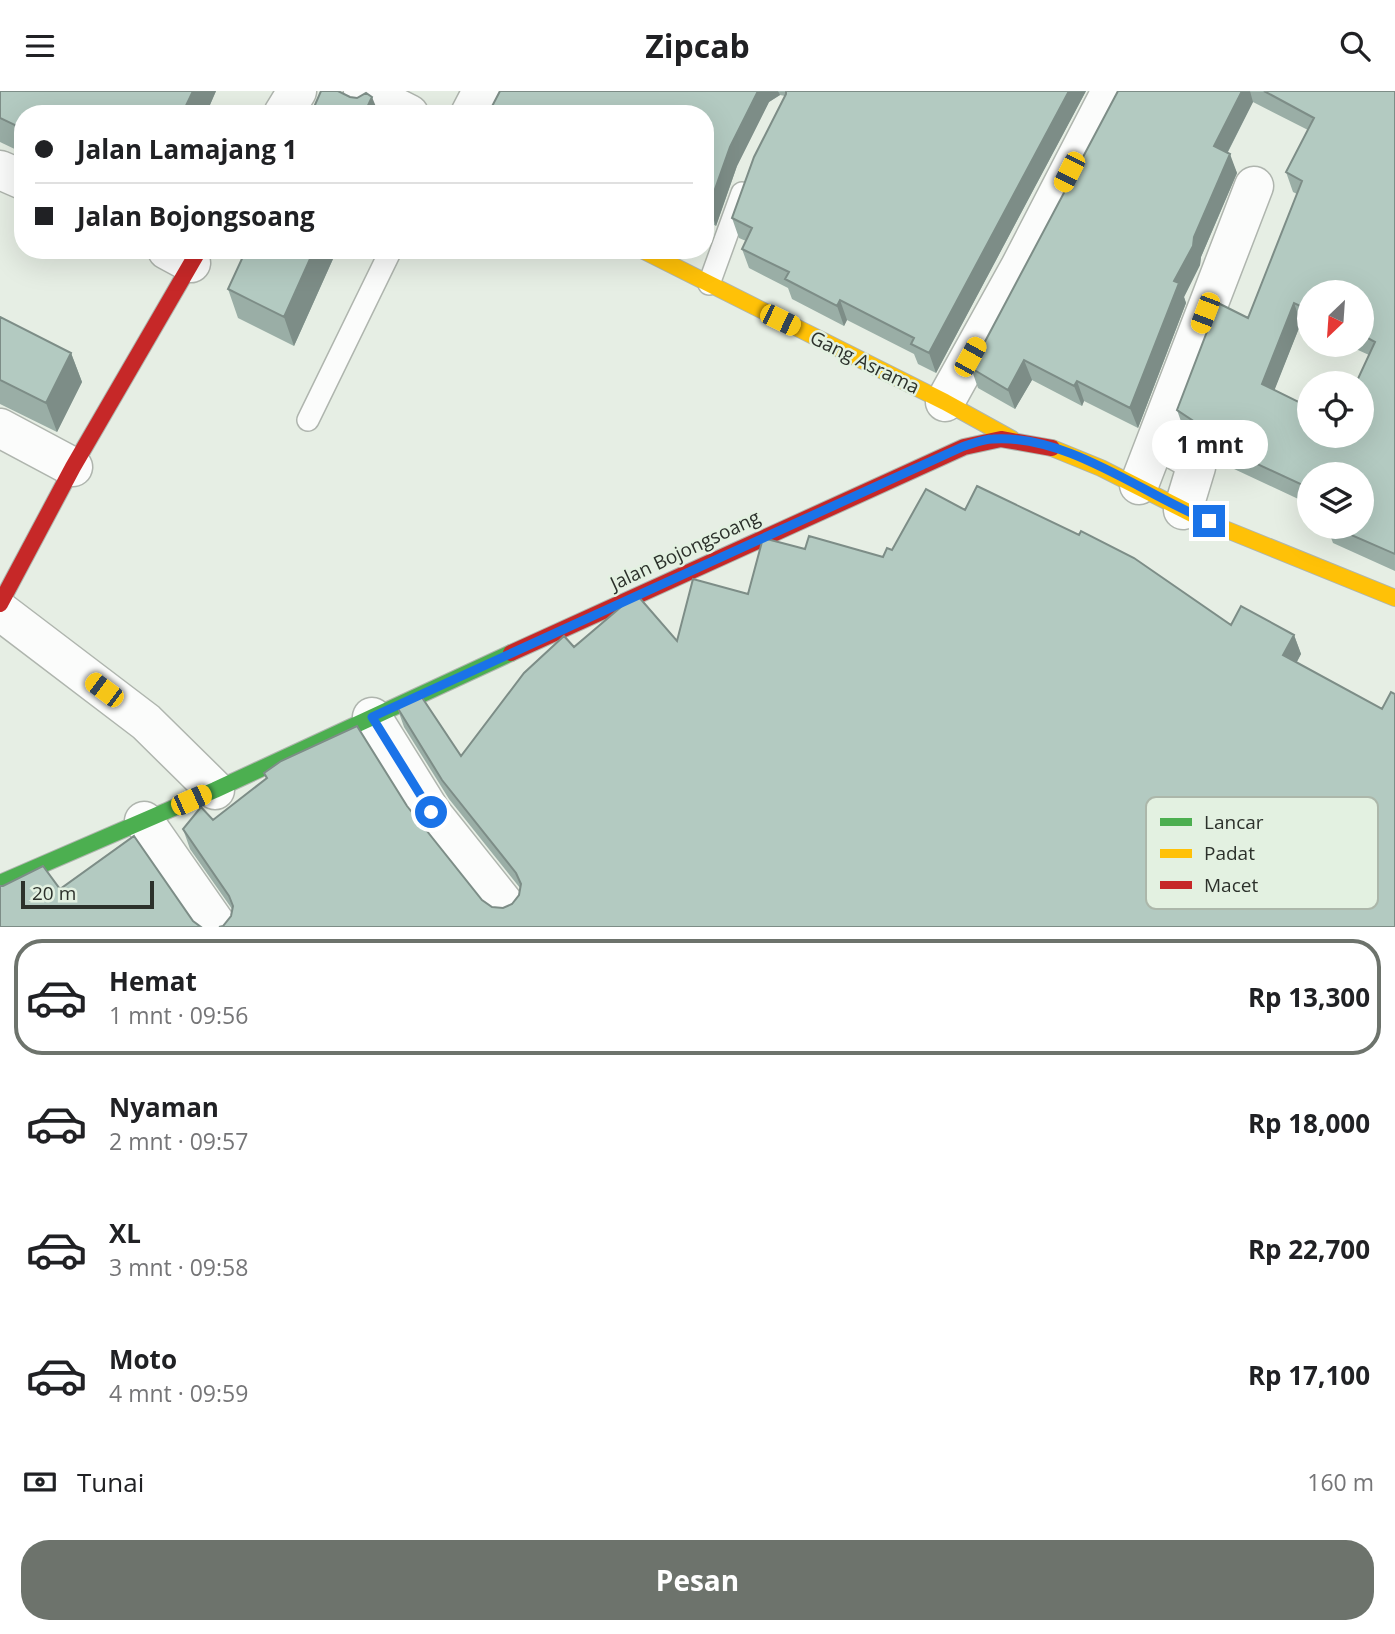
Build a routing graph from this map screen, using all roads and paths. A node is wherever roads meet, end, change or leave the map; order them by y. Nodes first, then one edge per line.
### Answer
1 (1111, 91) edge
2 (354, 97) edge
3 (379, 105) edge
4 (749, 172) edge
5 (1254, 186) dead end
6 (183, 259) edge
7 (387, 259) edge
8 (659, 259) edge
9 (709, 285) junction
10 (945, 402) junction
11 (307, 420) dead end
12 (0, 428) edge
13 (1012, 439) junction
14 (1157, 440) junction
15 (73, 467) junction
16 (1139, 485) junction
17 (1183, 510) junction
18 (1395, 598) edge
19 (0, 604) edge
20 (0, 611) edge
21 (372, 717) junction
22 (215, 790) junction
23 (144, 821) junction
24 (0, 883) edge
25 (506, 906) edge
26 (218, 927) edge

1 - 10 street
2 - 3 street
4 - 9 lane
5 - 14 street
6 - 15 main road
7 - 11 lane
8 - 9 main road, Gang Asrama
9 - 10 main road, Gang Asrama
10 - 13 main road, Gang Asrama
12 - 15 street
13 - 16 main road, Jalan Bojongsoang
13 - 21 main road, Jalan Bojongsoang
14 - 16 street
14 - 17 street
15 - 19 main road
16 - 17 main road, Jalan Bojongsoang
17 - 18 main road, Jalan Bojongsoang
20 - 22 street
21 - 22 main road, Jalan Bojongsoang
21 - 25 street
22 - 23 main road, Jalan Bojongsoang
23 - 24 main road, Jalan Bojongsoang
23 - 26 street

